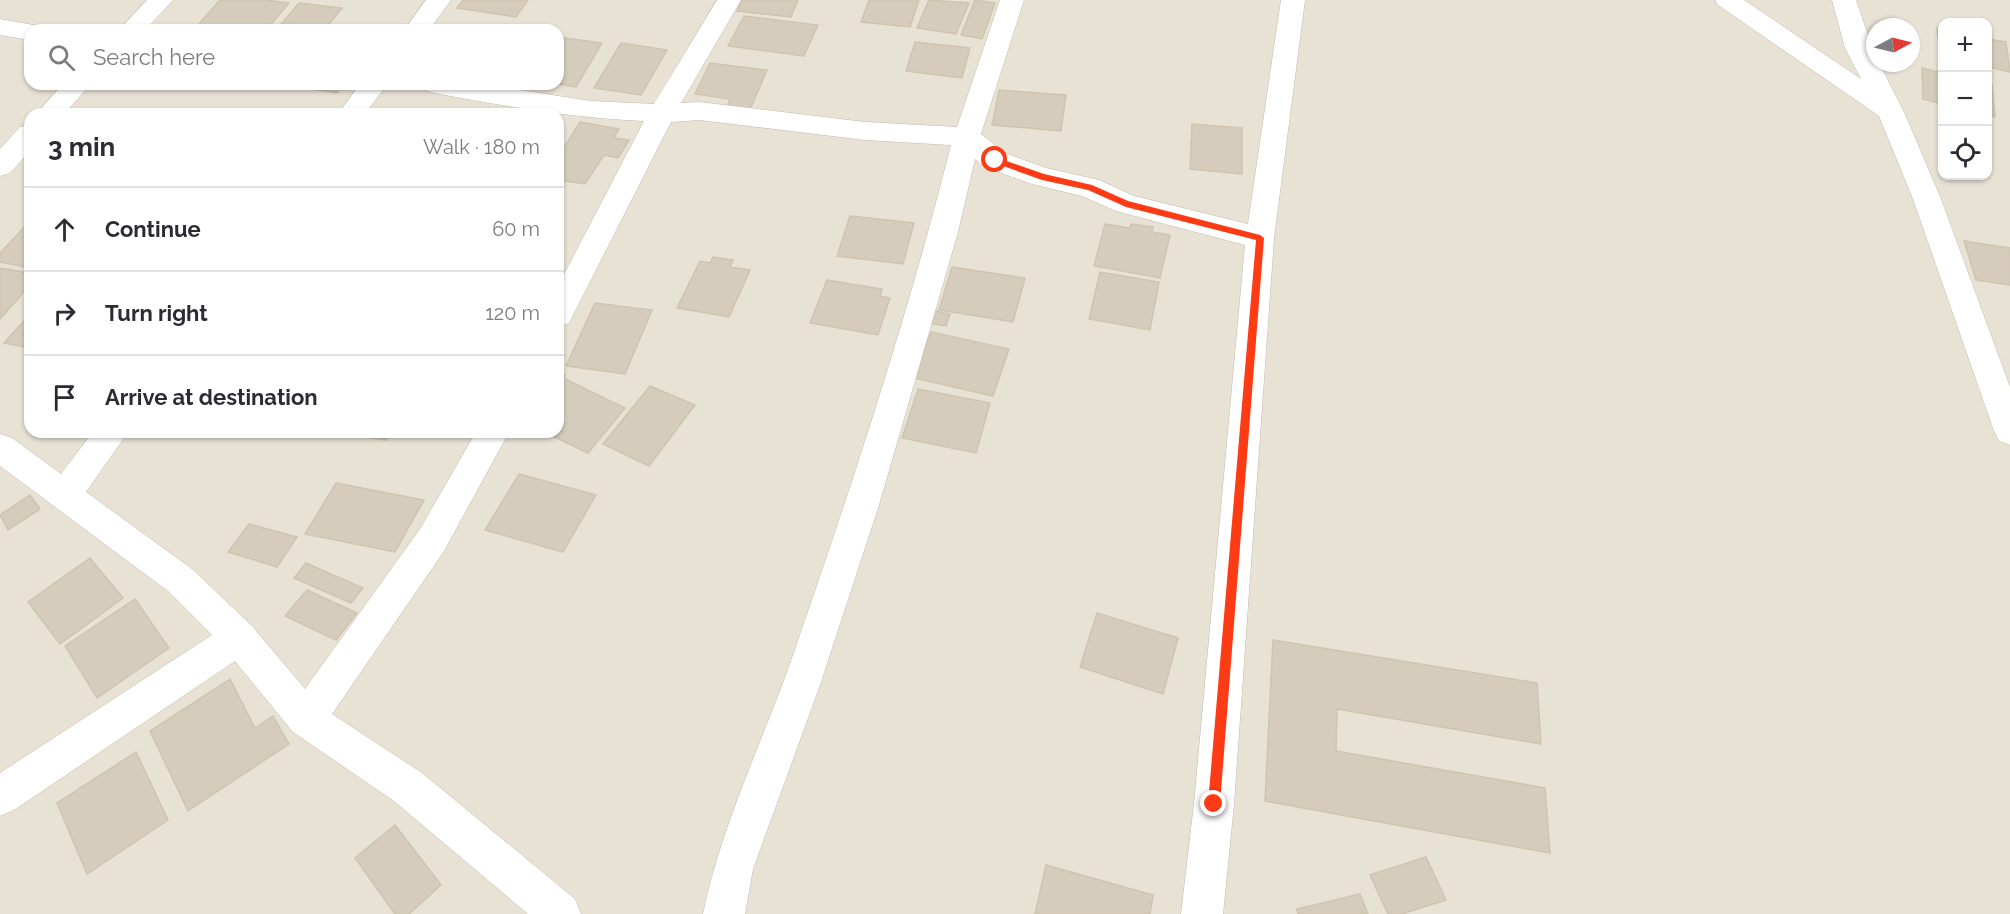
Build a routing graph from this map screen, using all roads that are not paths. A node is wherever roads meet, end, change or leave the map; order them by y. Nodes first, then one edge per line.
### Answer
1 (161, 0) edge
2 (439, 0) edge
3 (729, 0) edge
4 (1012, 0) edge
5 (1293, 0) edge
6 (1727, 0) edge
7 (1844, 0) edge
8 (136, 24) edge
9 (421, 24) edge
10 (0, 27) edge
11 (24, 31) edge
12 (72, 90) edge
13 (369, 90) edge
14 (466, 90) edge
15 (55, 108) edge
16 (356, 108) edge
17 (1890, 112) junction
18 (662, 113) junction
19 (967, 137) junction
20 (24, 140) edge
21 (0, 165) edge
22 (1260, 238) junction
23 (564, 303) edge
24 (2010, 431) edge
25 (107, 438) edge
26 (490, 438) edge
27 (2, 452) edge
28 (65, 494) junction
29 (239, 638) junction
30 (306, 719) junction
31 (0, 796) edge
32 (560, 914) edge
33 (724, 914) edge
34 (1202, 914) edge

1 - 8 street
2 - 9 street
3 - 18 street
4 - 19 street
5 - 22 street
6 - 17 street
7 - 17 street
10 - 11 street
12 - 15 street
13 - 16 street
14 - 18 street
17 - 24 street
18 - 19 street
18 - 23 street
19 - 22 street
19 - 33 street
20 - 21 street
22 - 34 street
25 - 28 street
26 - 30 street
27 - 28 street
28 - 29 street
29 - 30 street
29 - 31 street
30 - 32 street

